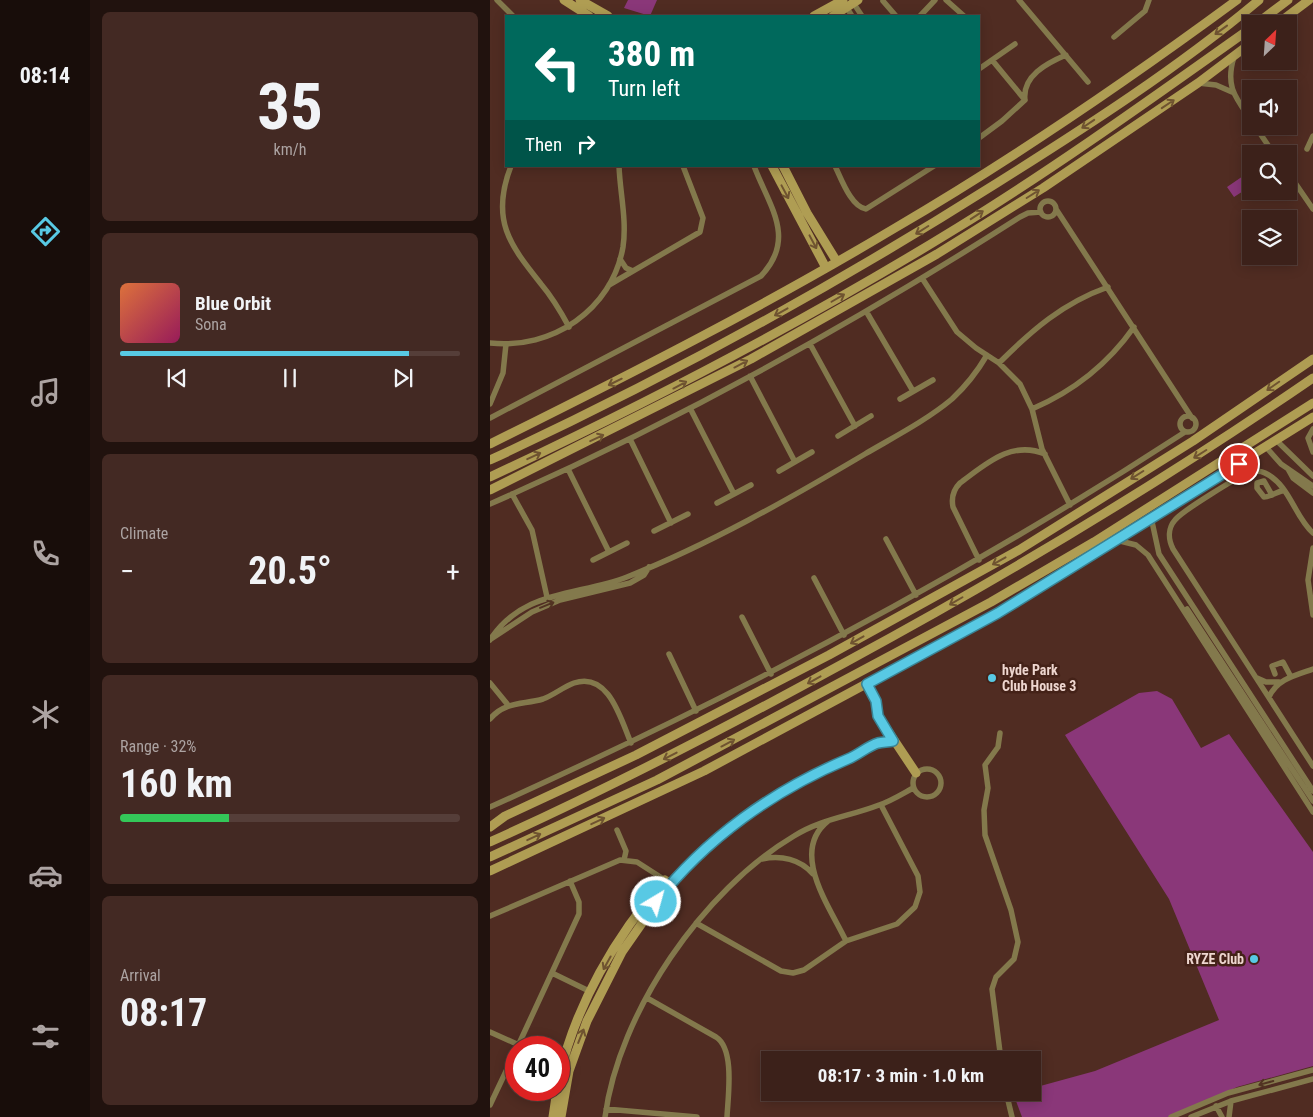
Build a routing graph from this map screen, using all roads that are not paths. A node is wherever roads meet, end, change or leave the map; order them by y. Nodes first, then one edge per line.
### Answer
1 (497, 0) edge
2 (564, 0) edge
3 (580, 0) edge
4 (934, 0) edge
5 (946, 0) edge
6 (1019, 0) edge
7 (1149, 0) edge
8 (1237, 0) edge
9 (1259, 0) edge
10 (1288, 0) edge
11 (1309, 0) edge
12 (883, 1) edge
13 (849, 2) edge
14 (512, 15) edge
15 (587, 15) edge
16 (606, 15) edge
17 (816, 15) edge
18 (833, 15) edge
19 (852, 15) edge
20 (861, 15) edge
21 (895, 15) edge
22 (921, 15) edge
23 (963, 15) edge
24 (1268, 15) edge
25 (1289, 15) edge
26 (1208, 21) junction
27 (1242, 34) edge
28 (1114, 36) dead end
29 (1015, 44) dead end
30 (1197, 48) junction
31 (1242, 50) edge
32 (1066, 54) junction
33 (1234, 56) junction
34 (992, 60) junction
35 (980, 68) edge
36 (1088, 82) dead end
37 (1198, 83) junction
38 (1232, 92) junction
39 (1025, 100) junction
40 (1242, 107) edge
41 (1313, 136) edge
42 (980, 137) edge
43 (1307, 150) dead end
44 (511, 167) edge
45 (618, 167) edge
46 (683, 167) edge
47 (754, 167) edge
48 (773, 167) edge
49 (784, 167) edge
50 (836, 167) edge
51 (932, 167) edge
52 (1297, 186) edge
53 (1056, 209) junction
54 (1313, 209) edge
55 (1041, 212) junction
56 (921, 213) junction
57 (948, 214) junction
58 (937, 254) junction
59 (911, 256) junction
60 (620, 259) junction
61 (837, 262) junction
62 (826, 268) junction
63 (633, 271) junction
64 (922, 278) junction
65 (609, 285) junction
66 (1108, 287) junction
67 (866, 311) junction
68 (569, 327) junction
69 (1134, 327) junction
70 (490, 343) edge
71 (506, 344) junction
72 (810, 344) junction
73 (987, 355) junction
74 (1313, 358) edge
75 (999, 363) junction
76 (750, 376) junction
77 (1313, 378) edge
78 (933, 380) dead end
79 (913, 391) junction
80 (900, 400) dead end
81 (491, 402) edge
82 (1313, 403) edge
83 (690, 408) junction
84 (1032, 409) junction
85 (503, 411) junction
86 (871, 416) dead end
87 (1313, 417) edge
88 (490, 418) edge
89 (1192, 418) junction
90 (855, 426) junction
91 (1313, 429) edge
92 (1186, 432) junction
93 (838, 436) dead end
94 (630, 438) junction
95 (1277, 440) junction
96 (490, 444) edge
97 (1266, 448) junction
98 (812, 452) dead end
99 (1313, 452) edge
100 (1045, 454) junction
101 (1289, 455) junction
102 (490, 460) edge
103 (1222, 461) junction
104 (795, 462) junction
105 (1281, 464) junction
106 (568, 469) junction
107 (1288, 469) junction
108 (779, 471) dead end
109 (1313, 476) edge
110 (490, 477) edge
111 (1211, 480) junction
112 (751, 485) dead end
113 (1313, 486) edge
114 (490, 490) edge
115 (1284, 490) junction
116 (1313, 493) edge
117 (512, 494) junction
118 (734, 494) junction
119 (1272, 495) dead end
120 (717, 503) dead end
121 (490, 504) edge
122 (1070, 505) junction
123 (688, 514) dead end
124 (1151, 517) junction
125 (671, 523) junction
126 (654, 532) dead end
127 (1313, 533) edge
128 (1042, 536) junction
129 (1119, 538) junction
130 (886, 539) dead end
131 (1094, 542) junction
132 (627, 543) dead end
133 (1050, 547) junction
134 (1313, 548) edge
135 (1099, 551) junction
136 (609, 552) junction
137 (593, 560) dead end
138 (979, 560) junction
139 (814, 578) dead end
140 (591, 590) junction
141 (916, 595) junction
142 (547, 598) junction
143 (1311, 601) edge
144 (991, 602) junction
145 (998, 613) junction
146 (1313, 616) edge
147 (742, 617) dead end
148 (844, 635) junction
149 (490, 639) edge
150 (669, 654) dead end
151 (1313, 669) edge
152 (770, 674) junction
153 (1275, 674) dead end
154 (1256, 677) junction
155 (1291, 677) junction
156 (1282, 681) junction
157 (490, 682) edge
158 (867, 684) junction
159 (799, 688) junction
160 (1268, 697) junction
161 (780, 698) junction
162 (802, 703) junction
163 (508, 705) junction
164 (696, 711) junction
165 (787, 711) junction
166 (490, 719) edge
167 (754, 729) junction
168 (1000, 733) dead end
169 (772, 735) junction
170 (893, 741) junction
171 (631, 743) junction
172 (1313, 766) edge
173 (916, 773) junction
174 (651, 783) junction
175 (913, 788) junction
176 (1313, 791) edge
177 (1313, 801) edge
178 (641, 802) junction
179 (881, 805) junction
180 (490, 808) edge
181 (1313, 812) edge
182 (831, 819) junction
183 (490, 827) edge
184 (617, 830) dead end
185 (490, 842) edge
186 (490, 857) edge
187 (624, 860) junction
188 (762, 860) junction
189 (490, 871) edge
190 (815, 875) junction
191 (570, 881) junction
192 (667, 882) junction
193 (490, 916) edge
194 (696, 923) junction
195 (846, 941) junction
196 (552, 973) junction
197 (591, 992) junction
198 (647, 998) junction
199 (490, 1032) edge
200 (522, 1036) edge
201 (505, 1040) edge
202 (570, 1040) edge
203 (1000, 1051) edge
204 (1313, 1070) edge
205 (505, 1073) edge
206 (1313, 1079) edge
207 (1231, 1100) junction
208 (555, 1101) edge
209 (1008, 1101) edge
210 (490, 1105) edge
211 (1216, 1106) junction
212 (606, 1109) junction
213 (553, 1117) edge
214 (562, 1117) edge
215 (605, 1117) edge
216 (697, 1117) edge
217 (728, 1117) edge
218 (1012, 1117) edge
219 (1171, 1117) edge
220 (1191, 1117) edge
221 (1222, 1117) edge
222 (1230, 1117) edge

1 - 14 street
2 - 15 street
3 - 16 street
4 - 22 street
5 - 23 street
6 - 32 street
7 - 28 street
8 - 26 street
9 -> 30 street
10 - 24 street
11 - 25 street
12 - 21 street
13 - 17 street
13 - 18 street
13 - 19 street
13 - 20 street
26 - 30 street
26 - 56 street
59 -> 27 street
29 - 34 street
30 -> 57 street
31 - 33 street
32 - 36 street
32 - 39 street
33 - 37 street
33 - 38 street
34 - 35 street
34 - 39 street
37 - 38 street
58 -> 37 street
38 - 40 street
39 - 42 street
41 - 43 street
44 - 68 street
45 - 60 street
46 - 63 street
47 - 85 street
48 -> 62 street
49 - 61 street
50 - 51 street
52 - 54 street
53 - 55 street
53 - 55 street
53 - 66 street
55 - 64 street
56 - 57 street
56 - 61 street
57 -> 102 street
58 - 59 street
114 -> 58 street
110 -> 59 street
60 - 63 street
60 - 65 street
61 - 62 street
62 -> 96 street
63 - 65 street
64 - 67 street
64 - 73 street
65 - 68 street
66 - 69 street
66 - 75 street
67 - 72 street
67 - 79 street
68 - 71 street
69 - 84 street
69 - 89 street
70 - 71 street
71 - 81 street
72 - 76 street
72 - 90 street
73 - 75 street
73 - 140 street
74 -> 128 street
75 - 84 street
76 - 83 street
76 - 104 street
77 -> 133 street
78 - 79 street
79 - 80 street
81 - 85 street
82 - 103 street
83 - 94 street
83 - 118 street
84 - 100 street
85 - 88 street
86 - 90 street
87 - 95 street
89 - 92 street
89 - 92 street
90 - 93 street
91 - 99 street
92 - 122 street
94 - 106 street
94 - 125 street
95 - 97 street
95 - 101 street
97 - 105 street
97 - 111 street
98 - 104 street
100 - 122 street
100 - 138 street
101 - 105 street
101 - 109 street
103 - 111 street
103 - 131 street
104 - 108 street
105 - 107 street
106 - 117 street
106 - 136 street
107 - 113 street
107 - 116 street
111 - 124 street
112 - 118 street
115 - 119 street
115 - 127 street
115 - 154 street
117 - 121 street
117 - 142 street
118 - 120 street
122 - 138 street
123 - 125 street
124 - 129 street
124 - 176 street
125 - 126 street
128 - 133 street
128 -> 183 street
129 - 135 street
129 - 177 street
129 - 181 street
130 - 141 street
131 - 135 street
131 - 144 street
132 - 136 street
133 -> 159 street
134 - 143 street
135 - 145 street
136 - 137 street
138 - 141 street
139 - 148 street
140 - 142 street
149 -> 140 street
141 - 148 street
142 - 149 street
143 - 146 street
144 - 145 street
144 - 162 street
145 - 158 street
147 - 152 street
148 - 152 street
150 - 164 street
151 - 155 street
152 - 164 street
153 - 155 street
154 - 156 street
154 - 160 street
155 - 156 street
156 - 160 street
157 - 163 street
158 - 169 street
158 - 170 street
159 - 161 street
159 - 162 street
160 - 172 street
161 - 165 street
161 -> 185 street
162 - 165 street
163 - 166 street
163 - 171 street
164 - 171 street
165 - 167 street
167 - 169 street
174 -> 167 street
168 - 203 street
169 - 178 street
170 - 173 street
170 - 192 street
171 - 180 street
173 - 175 street
173 - 175 street
174 - 178 street
186 -> 174 street
175 - 179 street
189 -> 178 street
179 - 182 street
179 - 195 street
182 - 188 street
182 - 190 street
184 - 187 street
187 - 191 street
187 - 192 street
188 - 190 street
188 - 194 street
190 - 195 street
191 - 193 street
191 - 196 street
192 -> 197 street
214 -> 192 street
194 - 195 street
194 - 198 street
196 - 197 street
196 - 200 street
197 - 202 street
198 - 212 street
198 - 217 street
199 - 201 street
204 -> 219 street
205 - 210 street
206 - 207 street
207 - 211 street
207 - 222 street
208 - 213 street
209 - 218 street
211 - 220 street
211 - 221 street
212 - 215 street
212 - 216 street

